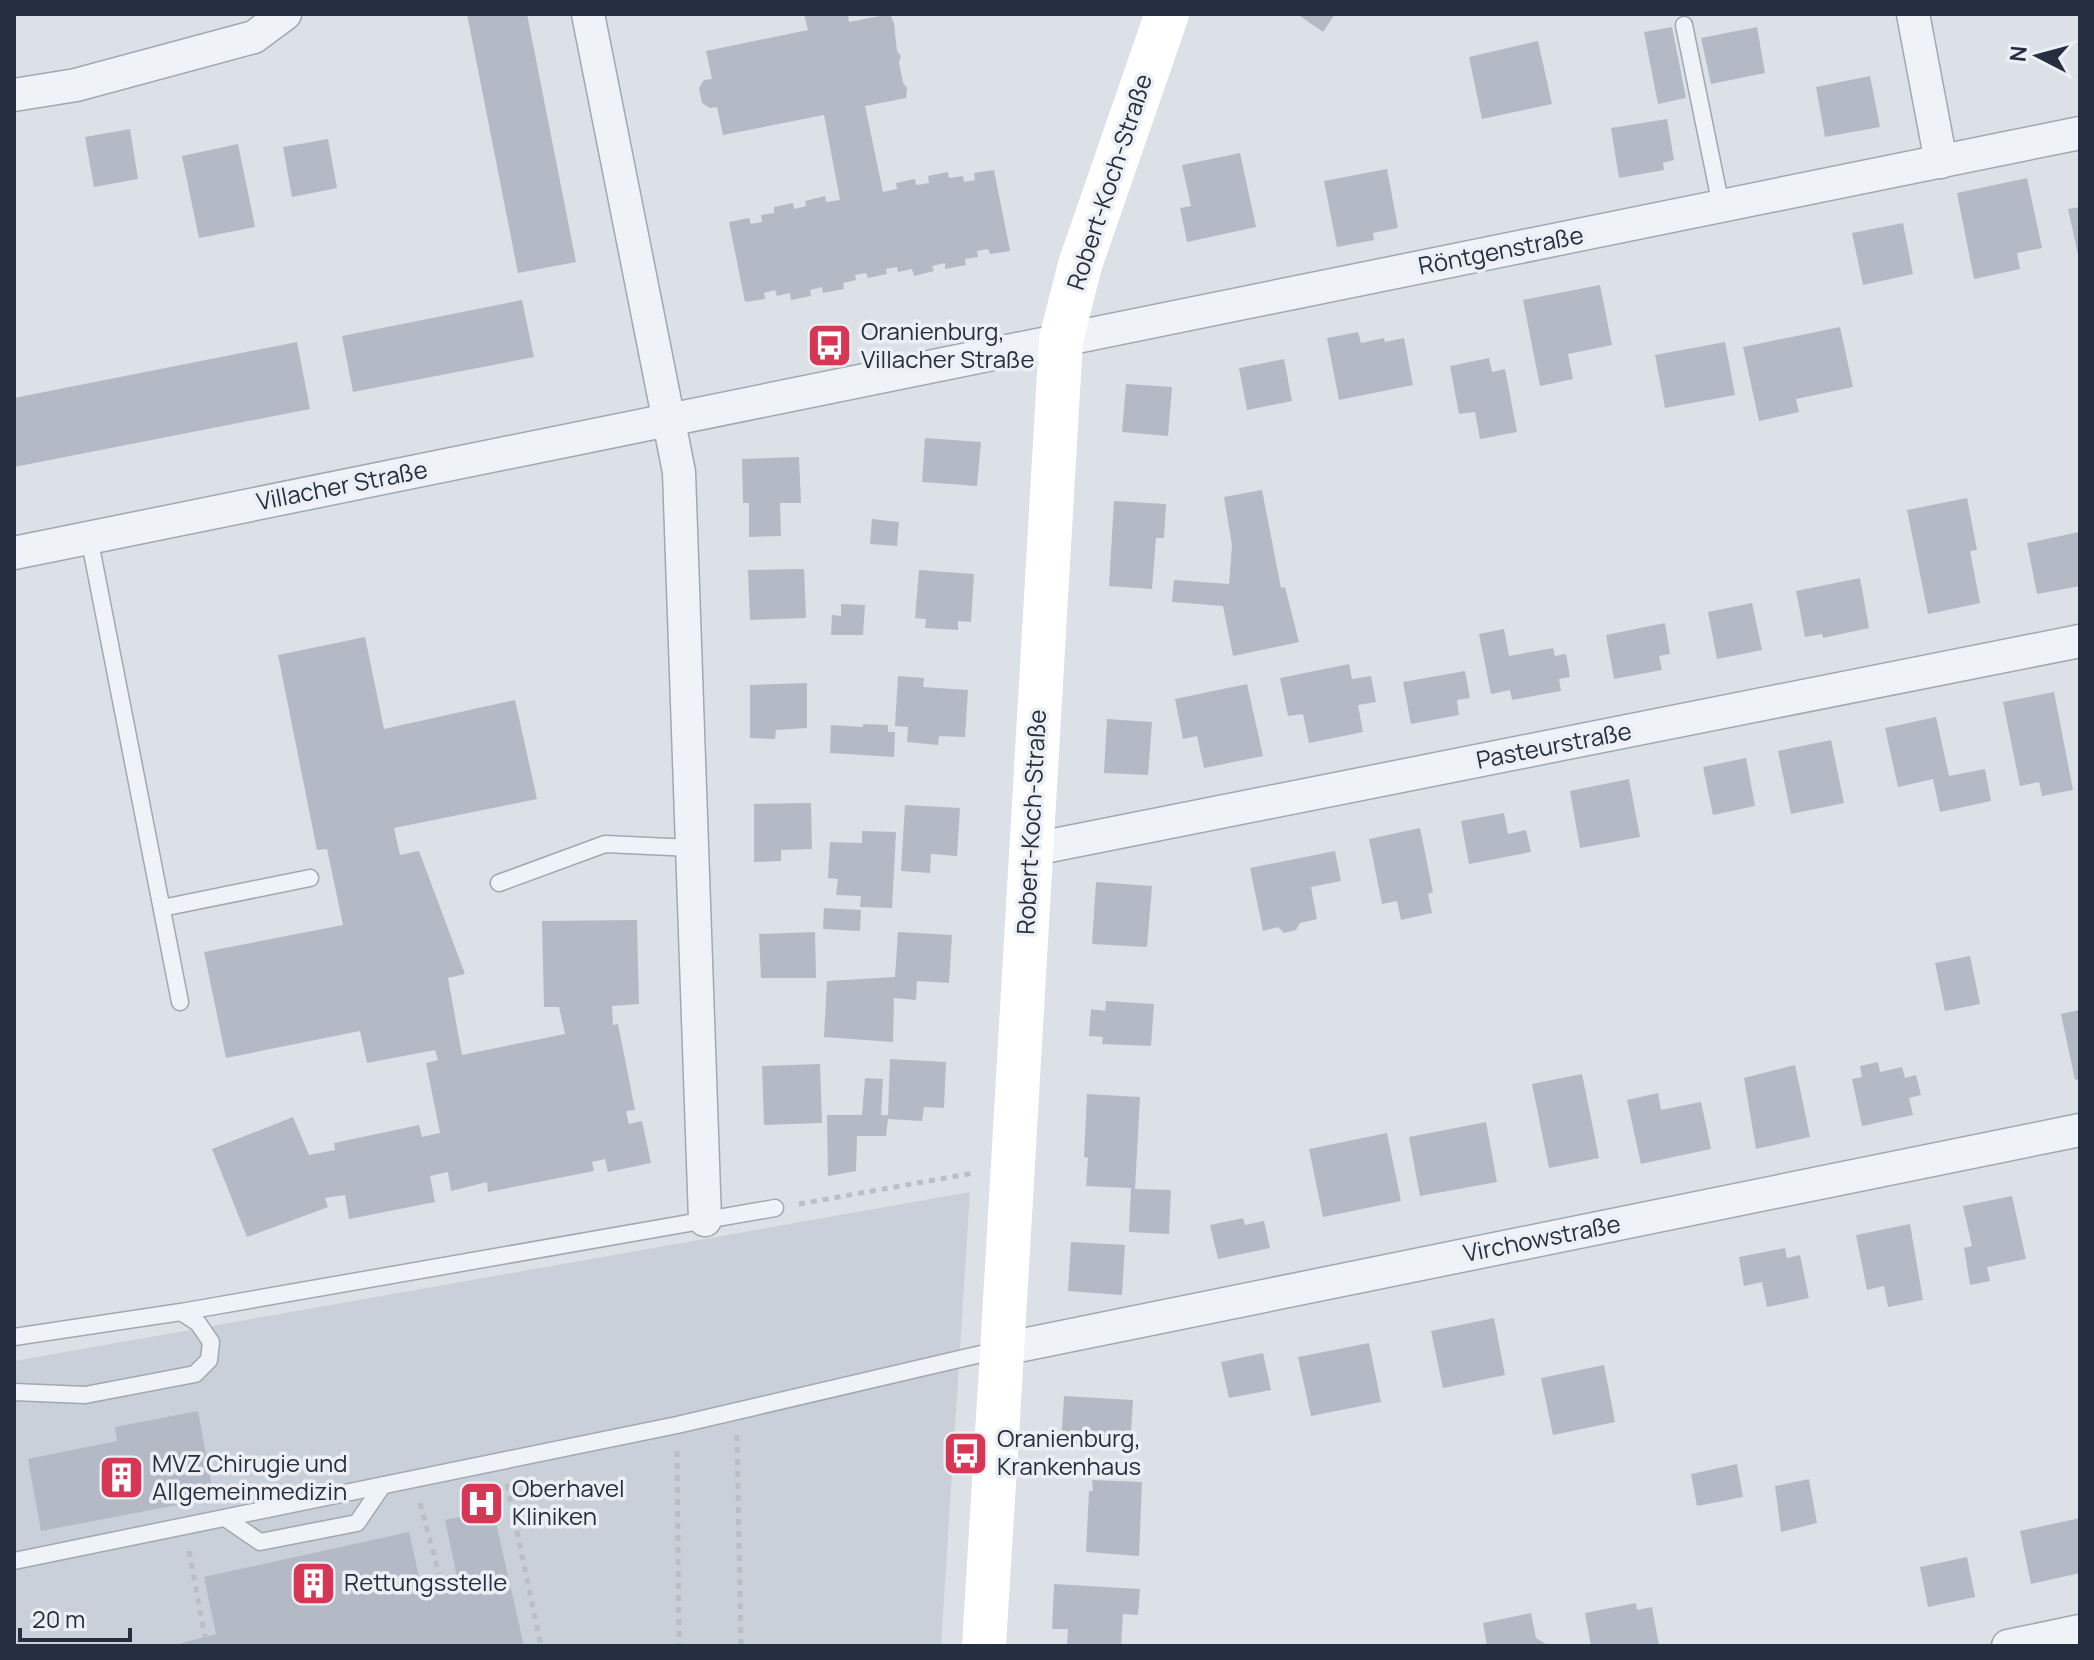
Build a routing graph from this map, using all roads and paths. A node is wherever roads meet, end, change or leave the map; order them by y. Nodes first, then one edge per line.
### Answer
1 (285, 14) edge
2 (588, 14) edge
3 (1167, 14) edge
4 (1913, 14) edge
5 (1684, 25) dead end
6 (14, 95) edge
7 (2080, 133) edge
8 (1941, 162) junction
9 (1721, 206) junction
10 (1061, 340) junction
11 (670, 420) junction
12 (89, 537) junction
13 (14, 553) edge
14 (2080, 641) edge
15 (692, 848) junction
16 (1029, 850) junction
17 (310, 878) dead end
18 (499, 883) dead end
19 (162, 908) junction
20 (180, 1002) dead end
21 (2080, 1130) edge
22 (1015, 1166) junction
23 (775, 1208) joint
24 (705, 1220) junction
25 (181, 1312) junction
26 (14, 1337) edge
27 (1003, 1349) junction
28 (14, 1392) edge
29 (736, 1410) junction
30 (677, 1425) junction
31 (502, 1460) junction
32 (413, 1478) junction
33 (383, 1485) junction
34 (225, 1518) junction
35 (185, 1527) junction
36 (14, 1561) edge
37 (442, 1585) dead end
38 (2080, 1631) edge
39 (205, 1637) dead end
40 (541, 1646) edge
41 (679, 1646) edge
42 (741, 1646) edge
43 (984, 1646) edge
44 (2008, 1646) edge

1 - 6 street
2 - 11 street
3 - 10 street, Robert-Koch-Straße
4 - 8 street
5 - 9 lane
7 - 8 street, Röntgenstraße
8 - 9 street, Röntgenstraße
9 - 10 street, Röntgenstraße
10 - 11 street, Villacher Straße
10 - 16 street, Robert-Koch-Straße
11 - 12 street, Villacher Straße
11 - 15 street
12 - 13 street, Villacher Straße
12 - 19 lane
14 - 16 street, Pasteurstraße
15 - 18 lane
15 - 24 street
16 - 22 street, Robert-Koch-Straße
17 - 19 lane
19 - 20 lane
21 - 27 street, Virchowstraße
22 - 23 path
22 - 27 street, Robert-Koch-Straße
23 - 24 lane
24 - 25 lane
25 - 26 lane
25 - 28 lane
27 - 29 lane
27 - 43 street, Robert-Koch-Straße
29 - 30 lane
29 - 42 path
30 - 31 lane
30 - 41 path
31 - 32 lane
31 - 40 path
32 - 33 lane
32 - 37 path
33 - 34 lane
33 - 34 lane
34 - 35 lane
35 - 36 lane
35 - 39 path
38 - 44 street

